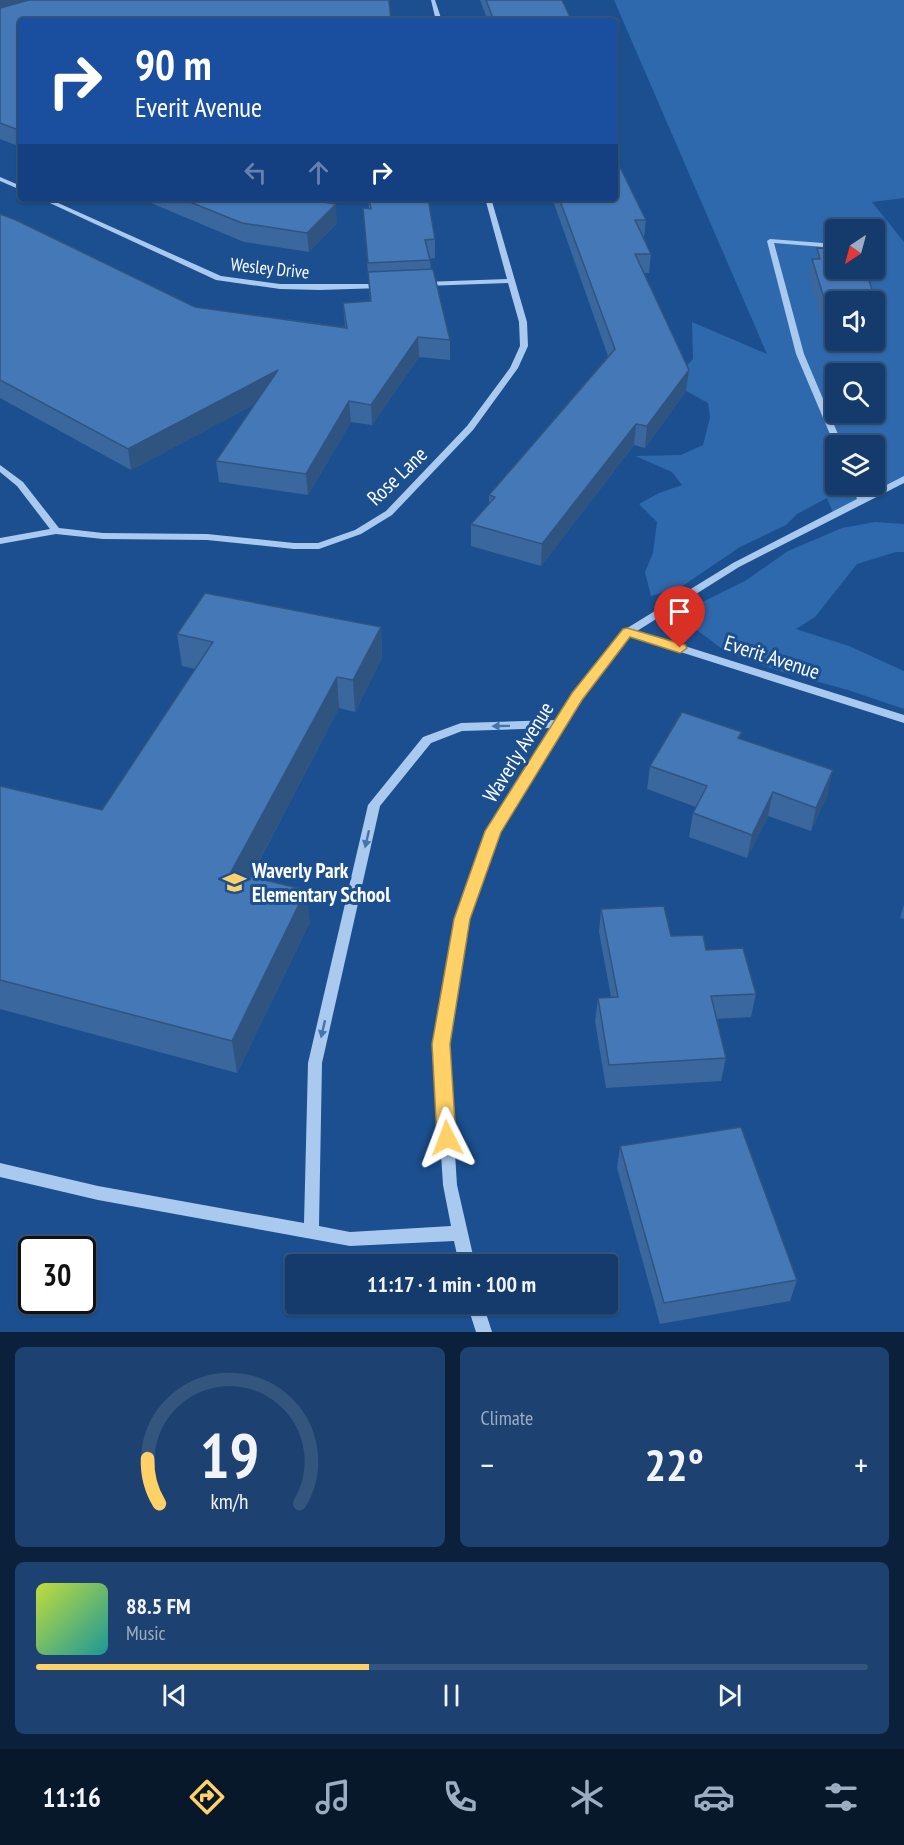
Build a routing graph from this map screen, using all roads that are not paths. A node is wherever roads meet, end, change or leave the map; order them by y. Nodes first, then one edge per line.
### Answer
1 (433, 0) edge
2 (438, 18) edge
3 (0, 179) edge
4 (18, 187) edge
5 (49, 201) edge
6 (489, 201) edge
7 (825, 245) edge
8 (511, 281) junction
9 (420, 284) edge
10 (386, 285) edge
11 (834, 435) edge
12 (0, 468) edge
13 (904, 479) edge
14 (860, 495) edge
15 (862, 501) junction
16 (56, 531) junction
17 (0, 541) edge
18 (627, 632) junction
19 (904, 719) edge
20 (560, 724) junction
21 (0, 1170) edge
22 (311, 1232) junction
23 (460, 1233) junction
24 (465, 1254) edge
25 (478, 1314) edge
26 (484, 1332) edge

1 - 2 street
3 - 4 street
5 - 10 street, Wesley Drive
6 - 8 street, Rose Lane
7 - 11 street
8 - 9 street
8 - 16 street, Rose Lane
12 - 16 street
13 - 15 street, Waverly Avenue
14 - 15 street
15 - 18 street, Waverly Avenue
16 - 17 street, Rose Lane
18 - 19 street, Everit Avenue
18 - 20 street, Waverly Avenue
20 -> 22 street
20 - 23 street, Waverly Avenue
21 - 22 street
22 - 23 street
23 - 24 street, Waverly Avenue
25 - 26 street

